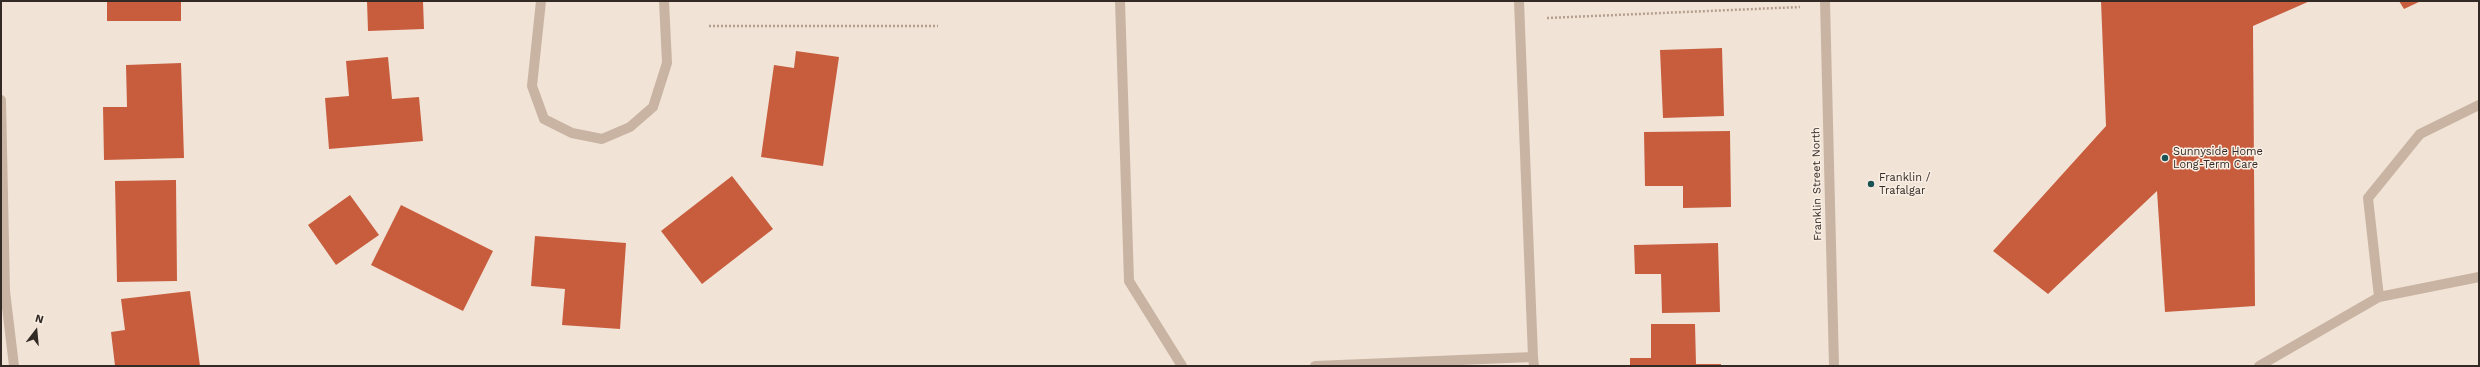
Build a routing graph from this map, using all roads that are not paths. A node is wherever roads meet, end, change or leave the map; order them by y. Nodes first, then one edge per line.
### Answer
1 (541, 1) edge
2 (664, 1) edge
3 (1120, 1) edge
4 (1519, 1) edge
5 (1825, 4) edge
6 (1, 100) edge
7 (2479, 105) edge
8 (2479, 277) edge
9 (2379, 297) junction
10 (1533, 362) edge
11 (14, 366) edge
12 (1182, 366) edge
13 (1315, 366) edge
14 (1834, 366) edge
15 (2259, 366) edge

1 - 2 street
3 - 12 street
4 - 10 street
5 - 14 street, Franklin Street North
6 - 11 street
7 - 9 street
8 - 9 street
9 - 15 street
10 - 13 street

